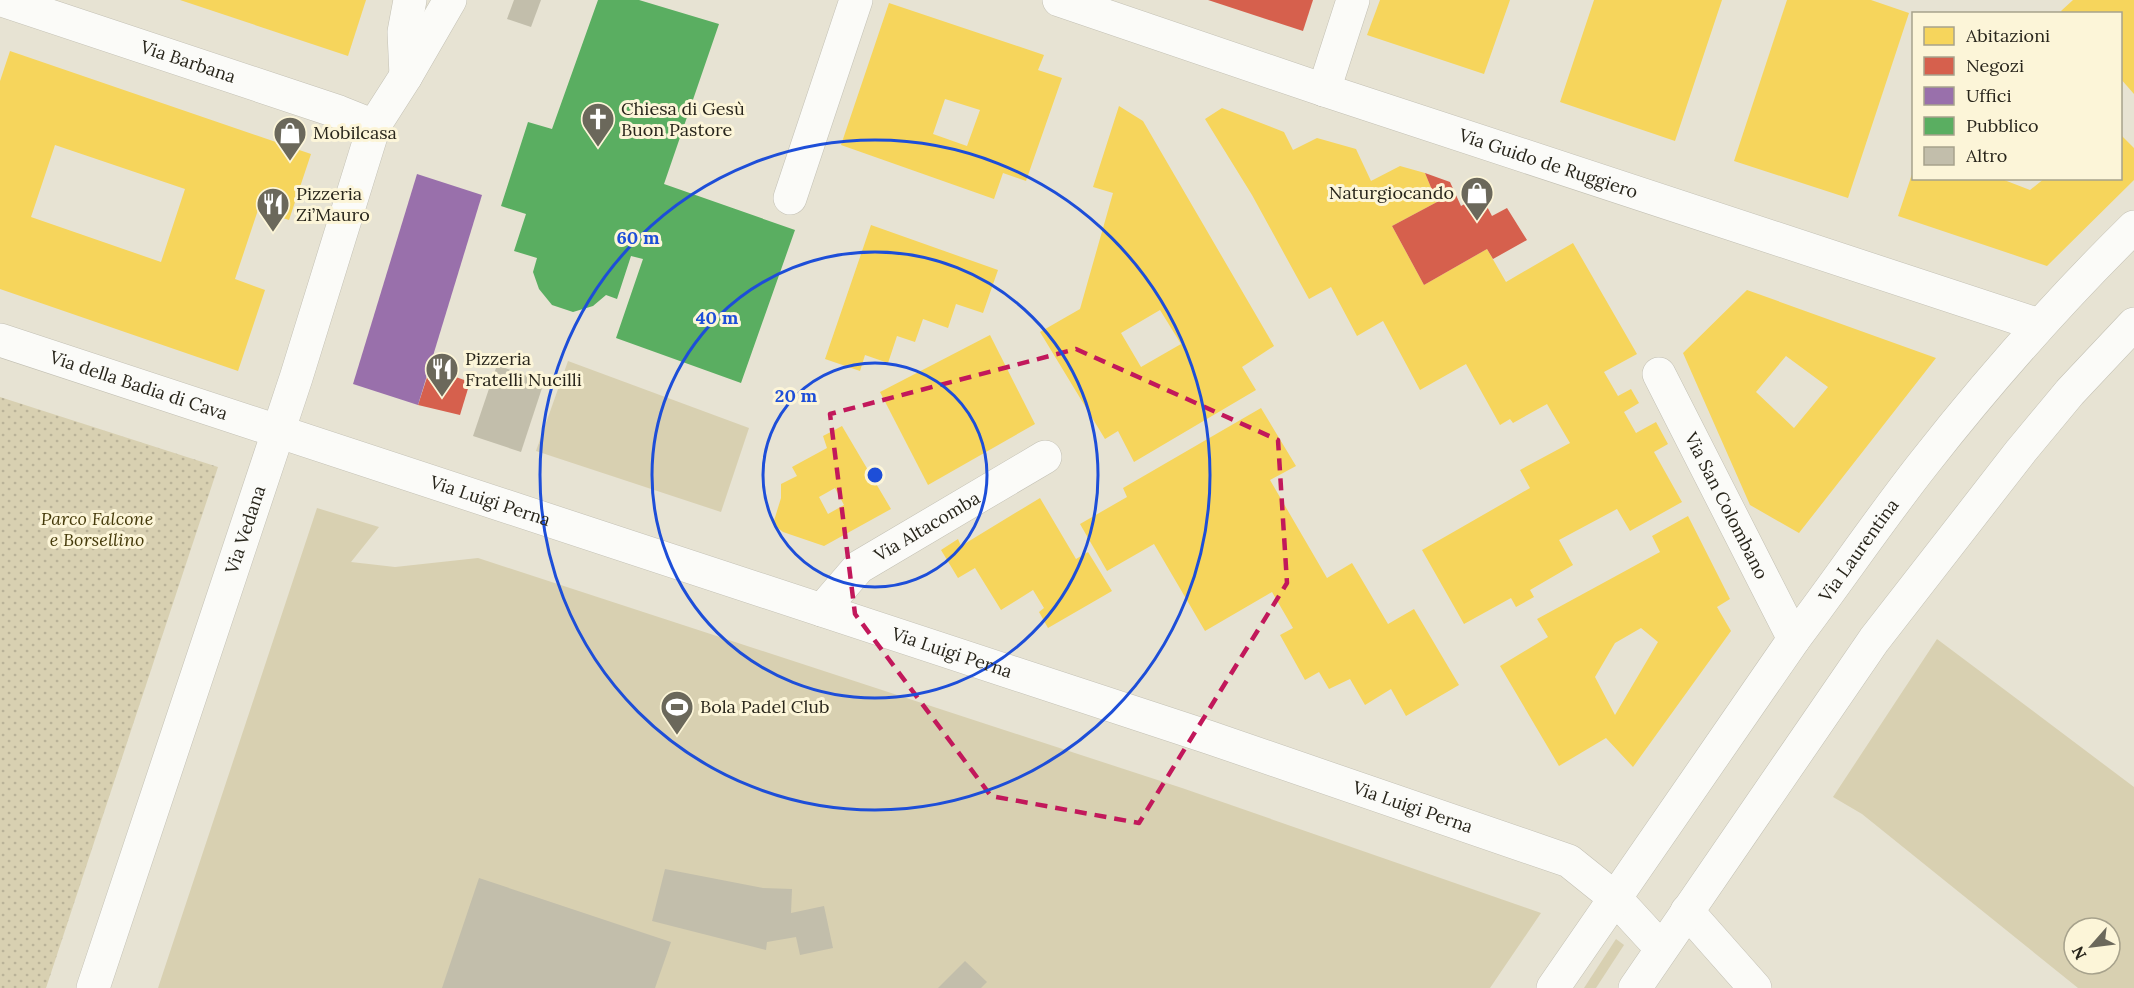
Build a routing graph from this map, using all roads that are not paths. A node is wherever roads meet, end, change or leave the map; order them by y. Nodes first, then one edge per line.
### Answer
1 (2, 0) edge
2 (410, 0) edge
3 (450, 0) edge
4 (856, 0) edge
5 (1059, 0) edge
6 (1353, 0) edge
7 (406, 76) junction
8 (1324, 90) junction
9 (374, 126) junction
10 (790, 198) dead end
11 (2134, 227) edge
12 (2134, 324) edge
13 (2039, 325) junction
14 (0, 340) edge
15 (1659, 374) dead end
16 (277, 432) junction
17 (1045, 457) dead end
18 (822, 610) junction
19 (1794, 639) junction
20 (1615, 898) junction
21 (1687, 911) junction
22 (1661, 948) junction
23 (93, 988) edge
24 (1552, 988) edge
25 (1635, 988) edge
26 (1755, 988) edge

1 - 9 street, Via Barbana
2 - 7 street
3 - 7 street, Via Vedana
4 - 10 street
5 - 8 street, Via Guido de Ruggiero
6 - 8 street
7 - 9 street, Via Vedana
8 - 13 street, Via Guido de Ruggiero
9 - 16 street, Via Vedana
11 - 13 street, Via Laurentina
12 - 21 street
13 - 19 street, Via Laurentina
14 - 16 street, Via della Badia di Cava
15 - 19 street, Via San Colombano
16 - 18 street, Via Luigi Perna
16 - 23 street, Via Vedana
17 - 18 street, Via Altacomba
18 - 20 street, Via Luigi Perna
19 - 20 street, Via Laurentina
20 - 22 street
20 - 24 street, Via Laurentina
21 - 22 street
21 - 26 street
22 - 25 street

